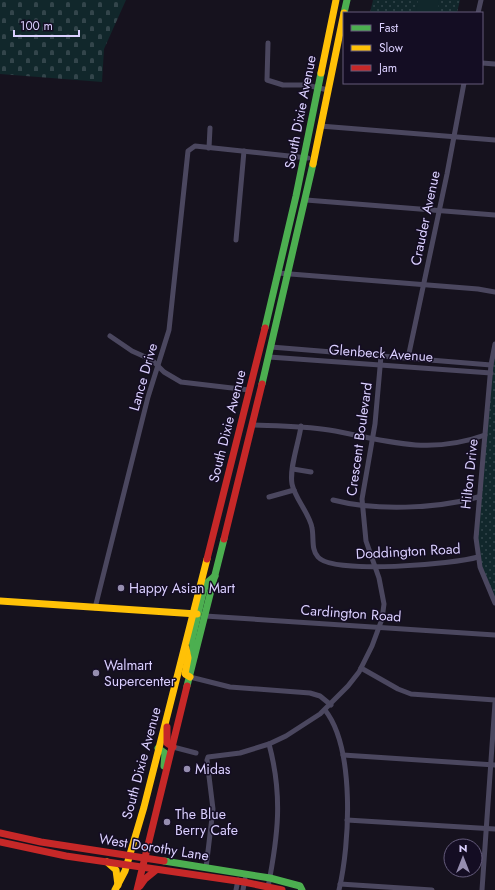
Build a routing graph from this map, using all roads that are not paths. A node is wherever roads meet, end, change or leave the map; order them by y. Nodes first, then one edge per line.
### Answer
1 (336, 0) edge
2 (347, 0) edge
3 (481, 0) edge
4 (344, 12) edge
5 (478, 12) edge
6 (343, 23) edge
7 (268, 43) dead end
8 (340, 52) edge
9 (483, 63) edge
10 (495, 64) edge
11 (464, 84) edge
12 (318, 89) junction
13 (328, 90) junction
14 (321, 123) junction
15 (210, 128) dead end
16 (454, 137) junction
17 (495, 140) edge
18 (209, 148) junction
19 (244, 151) junction
20 (306, 158) junction
21 (308, 189) junction
22 (306, 200) junction
23 (439, 211) junction
24 (495, 215) edge
25 (236, 240) dead end
26 (278, 273) junction
27 (289, 274) junction
28 (424, 285) junction
29 (495, 292) edge
30 (110, 336) dead end
31 (495, 344) edge
32 (272, 347) junction
33 (381, 356) junction
34 (269, 357) junction
35 (408, 358) junction
36 (380, 365) junction
37 (491, 365) junction
38 (157, 366) junction
39 (490, 373) junction
40 (250, 390) junction
41 (252, 425) junction
42 (301, 426) junction
43 (485, 435) junction
44 (372, 439) junction
45 (293, 469) junction
46 (311, 472) dead end
47 (294, 490) junction
48 (269, 497) dead end
49 (478, 497) junction
50 (333, 500) dead end
51 (362, 505) junction
52 (478, 557) junction
53 (375, 566) junction
54 (0, 601) edge
55 (495, 603) edge
56 (95, 608) junction
57 (199, 615) junction
58 (379, 627) junction
59 (495, 635) edge
60 (186, 646) junction
61 (361, 668) junction
62 (190, 677) junction
63 (174, 692) junction
64 (495, 701) edge
65 (331, 705) junction
66 (325, 710) junction
67 (166, 716) junction
68 (269, 744) junction
69 (173, 747) junction
70 (158, 748) junction
71 (196, 753) dead end
72 (343, 755) junction
73 (493, 765) edge
74 (160, 796) junction
75 (347, 820) junction
76 (486, 829) junction
77 (495, 829) edge
78 (0, 833) edge
79 (135, 836) junction
80 (0, 842) edge
81 (113, 853) junction
82 (129, 856) junction
83 (145, 858) junction
84 (107, 862) junction
85 (127, 864) junction
86 (143, 867) junction
87 (206, 868) junction
88 (156, 870) junction
89 (243, 874) junction
90 (270, 878) junction
91 (241, 882) junction
92 (340, 884) junction
93 (268, 887) junction
94 (116, 888) edge
95 (137, 890) edge
96 (236, 890) edge
97 (243, 890) edge
98 (282, 890) edge
99 (302, 890) edge
100 (339, 890) edge
101 (432, 890) edge
102 (482, 890) edge

1 - 12 main road, South Dixie Avenue
2 - 4 main road, South Dixie Avenue
3 - 5 street
6 - 8 main road, South Dixie Avenue
7 - 12 street
8 - 13 main road, South Dixie Avenue
9 - 10 street
11 - 16 street, Crauder Avenue
12 - 13 street
12 - 20 main road, South Dixie Avenue
13 - 14 main road, South Dixie Avenue
14 - 16 street
14 - 20 main road
14 - 21 main road, South Dixie Avenue
15 - 18 street
16 - 17 street
16 - 23 street, Crauder Avenue
18 - 19 street
18 - 38 street, Lance Drive
19 - 20 street
19 - 25 street
20 - 21 main road
20 - 26 main road, South Dixie Avenue
21 - 22 main road, South Dixie Avenue
22 - 23 street
22 - 27 main road, South Dixie Avenue
23 - 24 street
23 - 28 street, Crauder Avenue
26 - 27 street
26 - 40 main road, South Dixie Avenue
27 - 28 street
27 - 32 main road, South Dixie Avenue
28 - 29 street
28 - 35 street, Crauder Avenue
30 - 38 street
31 - 37 street, Hilton Drive
32 - 33 street, Glenbeck Avenue
32 - 34 main road, South Dixie Avenue
33 - 35 street, Glenbeck Avenue
33 - 36 street, Crescent Boulevard
34 - 36 street, Glenbeck Avenue
34 - 41 main road, South Dixie Avenue
35 - 37 street, Glenbeck Avenue
36 - 39 street, Glenbeck Avenue
36 - 44 street, Crescent Boulevard
37 - 39 street, Hilton Drive
38 - 40 street
38 - 56 street, Lance Drive
39 - 43 street, Hilton Drive
40 - 57 main road, South Dixie Avenue
41 - 42 street
41 - 57 main road, South Dixie Avenue
42 - 44 street
42 - 45 street, Doddington Road
43 - 44 street
43 - 49 street, Hilton Drive
44 - 51 street, Crescent Boulevard
45 - 46 street
45 - 47 street, Doddington Road
47 - 48 street
47 - 53 street, Doddington Road
49 - 51 street
49 - 52 street, Hilton Drive
50 - 51 street
51 - 53 street, Crescent Boulevard
52 - 53 street, Doddington Road
52 - 55 street, Hilton Drive
53 - 58 street, Crescent Boulevard
54 - 56 main road, Cardington Road
56 - 57 main road, Cardington Road
57 - 58 street, Cardington Road
57 - 60 main road, South Dixie Avenue
57 - 62 main road, South Dixie Avenue
58 - 59 street, Cardington Road
58 - 61 street, Crescent Boulevard
60 - 62 main road
60 - 63 main road, South Dixie Avenue
61 - 64 street
61 - 65 street, Crescent Boulevard
62 - 63 main road
62 - 65 street
62 - 69 main road, South Dixie Avenue
63 - 67 main road, South Dixie Avenue
64 - 73 street
65 - 66 street, Crescent Boulevard
66 - 68 street, Crescent Boulevard
66 - 72 street
67 - 69 main road
67 - 70 main road, South Dixie Avenue
68 - 87 street, Crescent Boulevard
68 - 90 street
69 - 71 street
69 - 74 main road, South Dixie Avenue
70 - 74 main road
70 - 79 main road, South Dixie Avenue
72 - 73 street
72 - 75 street
73 - 76 street
74 - 83 main road, South Dixie Avenue
75 - 76 street
75 - 92 street
76 - 77 street
76 - 102 street
78 - 81 main road, West Dorothy Lane
79 - 81 main road
79 - 82 main road, South Dixie Avenue
80 - 84 main road, West Dorothy Lane
81 - 82 main road, West Dorothy Lane
82 - 83 main road, West Dorothy Lane
82 - 85 main road, South Dixie Avenue
83 - 86 main road, South Dixie Avenue
83 - 87 main road, West Dorothy Lane
84 - 85 main road, West Dorothy Lane
84 - 94 main road
85 - 86 main road, West Dorothy Lane
85 - 94 main road, South Dixie Avenue
86 - 88 main road, West Dorothy Lane
86 - 95 main road, South Dixie Avenue
87 - 89 main road, West Dorothy Lane
88 - 91 main road, West Dorothy Lane
88 - 95 main road
89 - 90 main road, West Dorothy Lane
89 - 91 street
90 - 93 street
90 - 99 main road, West Dorothy Lane
91 - 93 main road, West Dorothy Lane
91 - 96 street
91 - 97 street
92 - 100 street
92 - 101 street
93 - 98 main road, West Dorothy Lane

